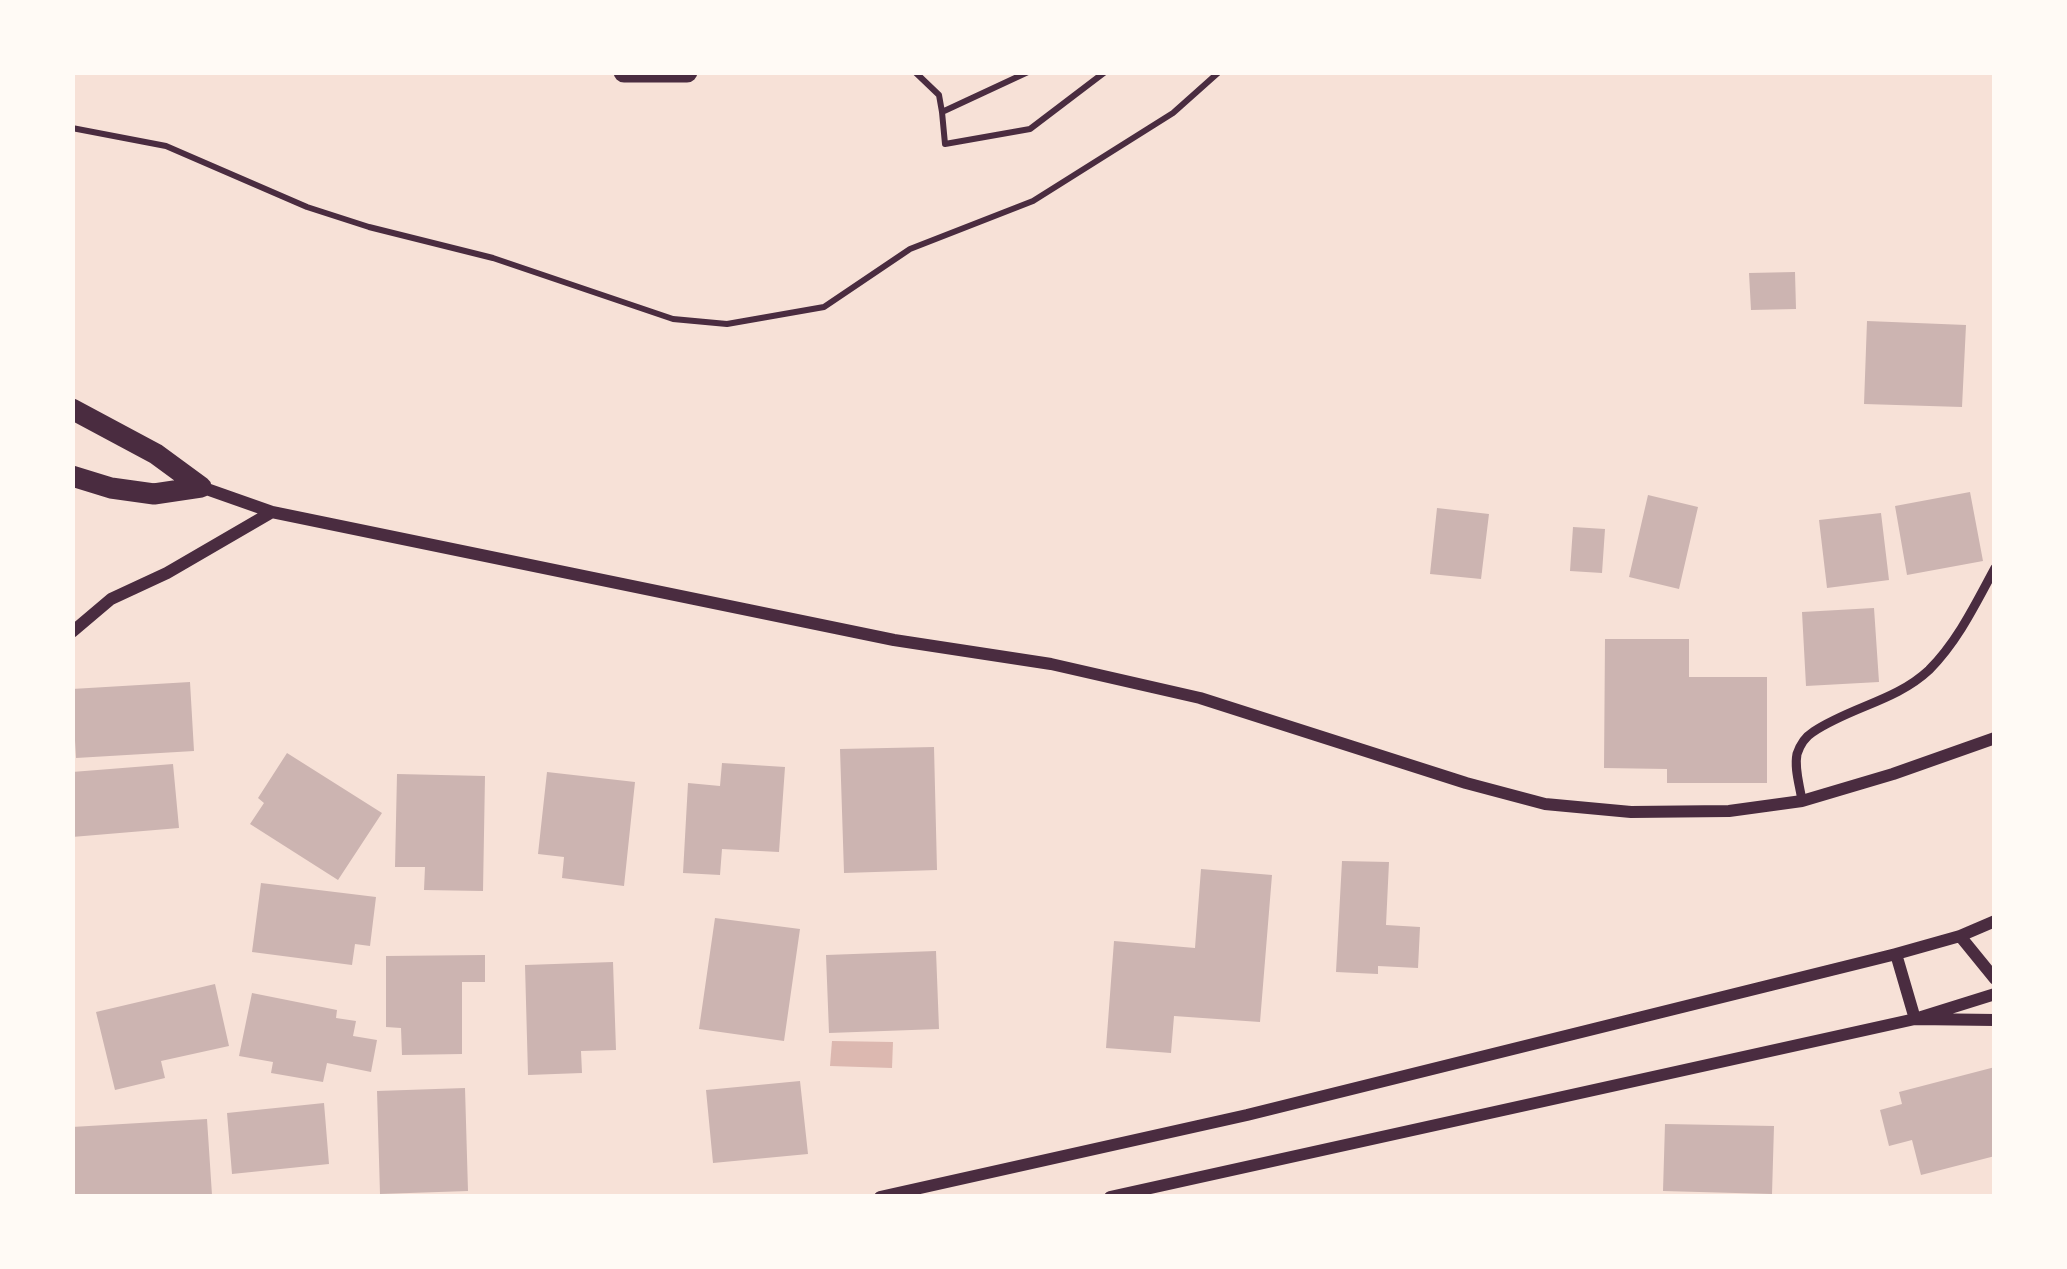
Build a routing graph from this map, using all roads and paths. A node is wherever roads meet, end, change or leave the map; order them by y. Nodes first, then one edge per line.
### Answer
1 (623, 72) edge
2 (688, 72) edge
3 (916, 72) edge
4 (1028, 72) edge
5 (1105, 72) edge
6 (1219, 72) edge
7 (942, 112) junction
8 (72, 128) edge
9 (72, 409) edge
10 (72, 476) edge
11 (201, 487) junction
12 (272, 512) junction
13 (1995, 568) edge
14 (72, 632) edge
15 (1995, 738) edge
16 (1802, 801) junction
17 (1995, 921) edge
18 (1960, 936) junction
19 (1896, 954) junction
20 (1995, 979) edge
21 (1995, 994) edge
22 (1915, 1019) junction
23 (1995, 1020) edge
24 (880, 1197) edge
25 (1110, 1197) edge

1 - 2 street
3 - 7 path
4 - 7 path
5 - 7 path
6 - 8 path
9 - 11 street
10 - 11 street
11 - 12 street
12 - 14 street
12 - 16 street
13 - 16 lane
15 - 16 street
17 - 18 street
18 - 19 street
18 - 20 street
19 - 22 street
19 - 24 street
21 - 22 street
22 - 23 street
22 - 25 street

